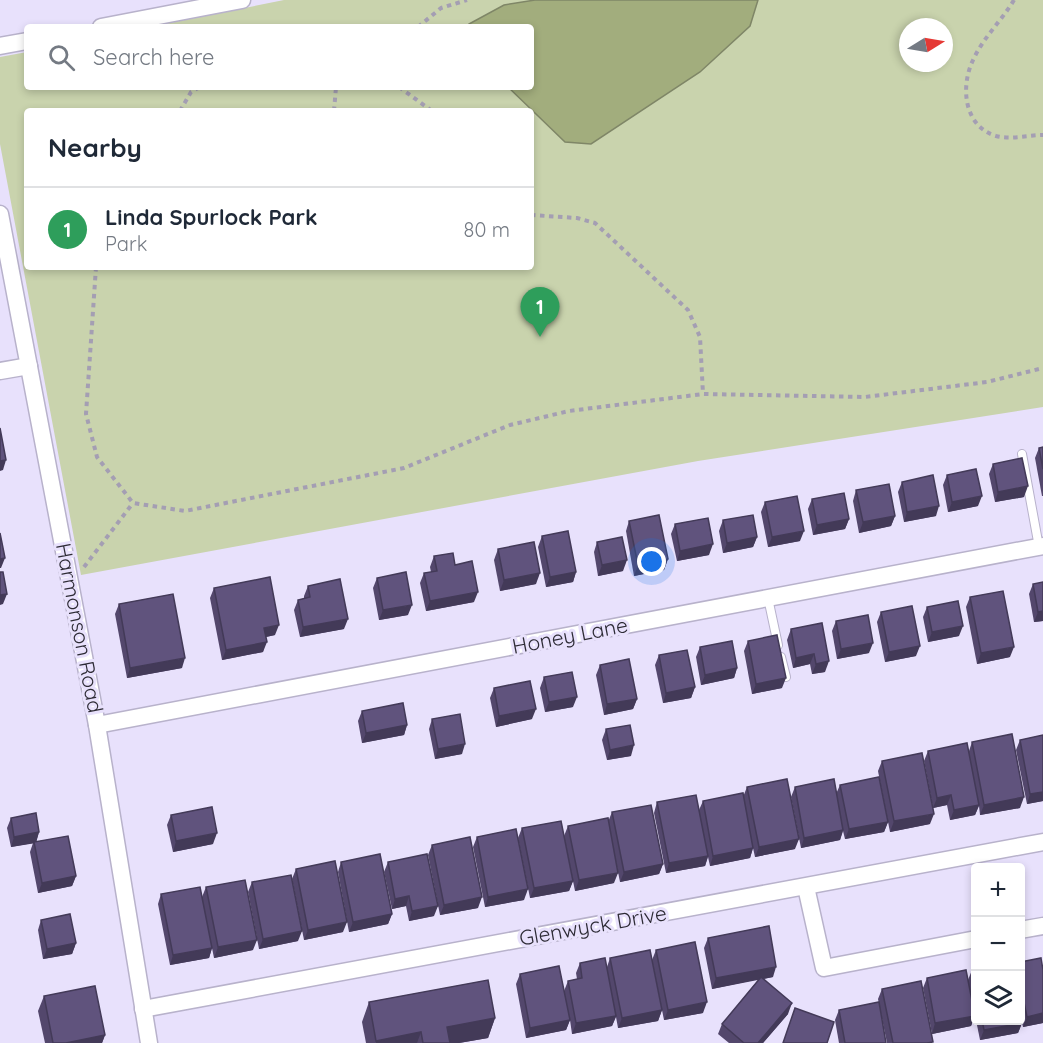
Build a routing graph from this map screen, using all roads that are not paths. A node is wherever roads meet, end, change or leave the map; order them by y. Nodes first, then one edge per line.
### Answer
1 (243, 0) edge
2 (206, 4) edge
3 (115, 24) edge
4 (24, 42) edge
5 (0, 46) edge
6 (0, 214) edge
7 (29, 366) junction
8 (0, 371) edge
9 (1022, 454) dead end
10 (1041, 547) edge
11 (768, 598) junction
12 (786, 677) edge
13 (97, 725) junction
14 (1043, 842) edge
15 (806, 887) junction
16 (1043, 926) edge
17 (1025, 929) edge
18 (971, 940) edge
19 (143, 1009) junction
20 (149, 1043) edge

1 - 2 street
2 - 3 street
4 - 5 street
6 - 7 street, Harmonson Road
7 - 8 street
7 - 13 street, Harmonson Road
9 - 10 lane
10 - 11 street, Honey Lane
11 - 12 lane
11 - 13 street, Honey Lane
13 - 19 street, Harmonson Road
14 - 15 street, Glenwyck Drive
15 - 18 street
15 - 19 street, Glenwyck Drive
16 - 17 street
19 - 20 street, Harmonson Road

